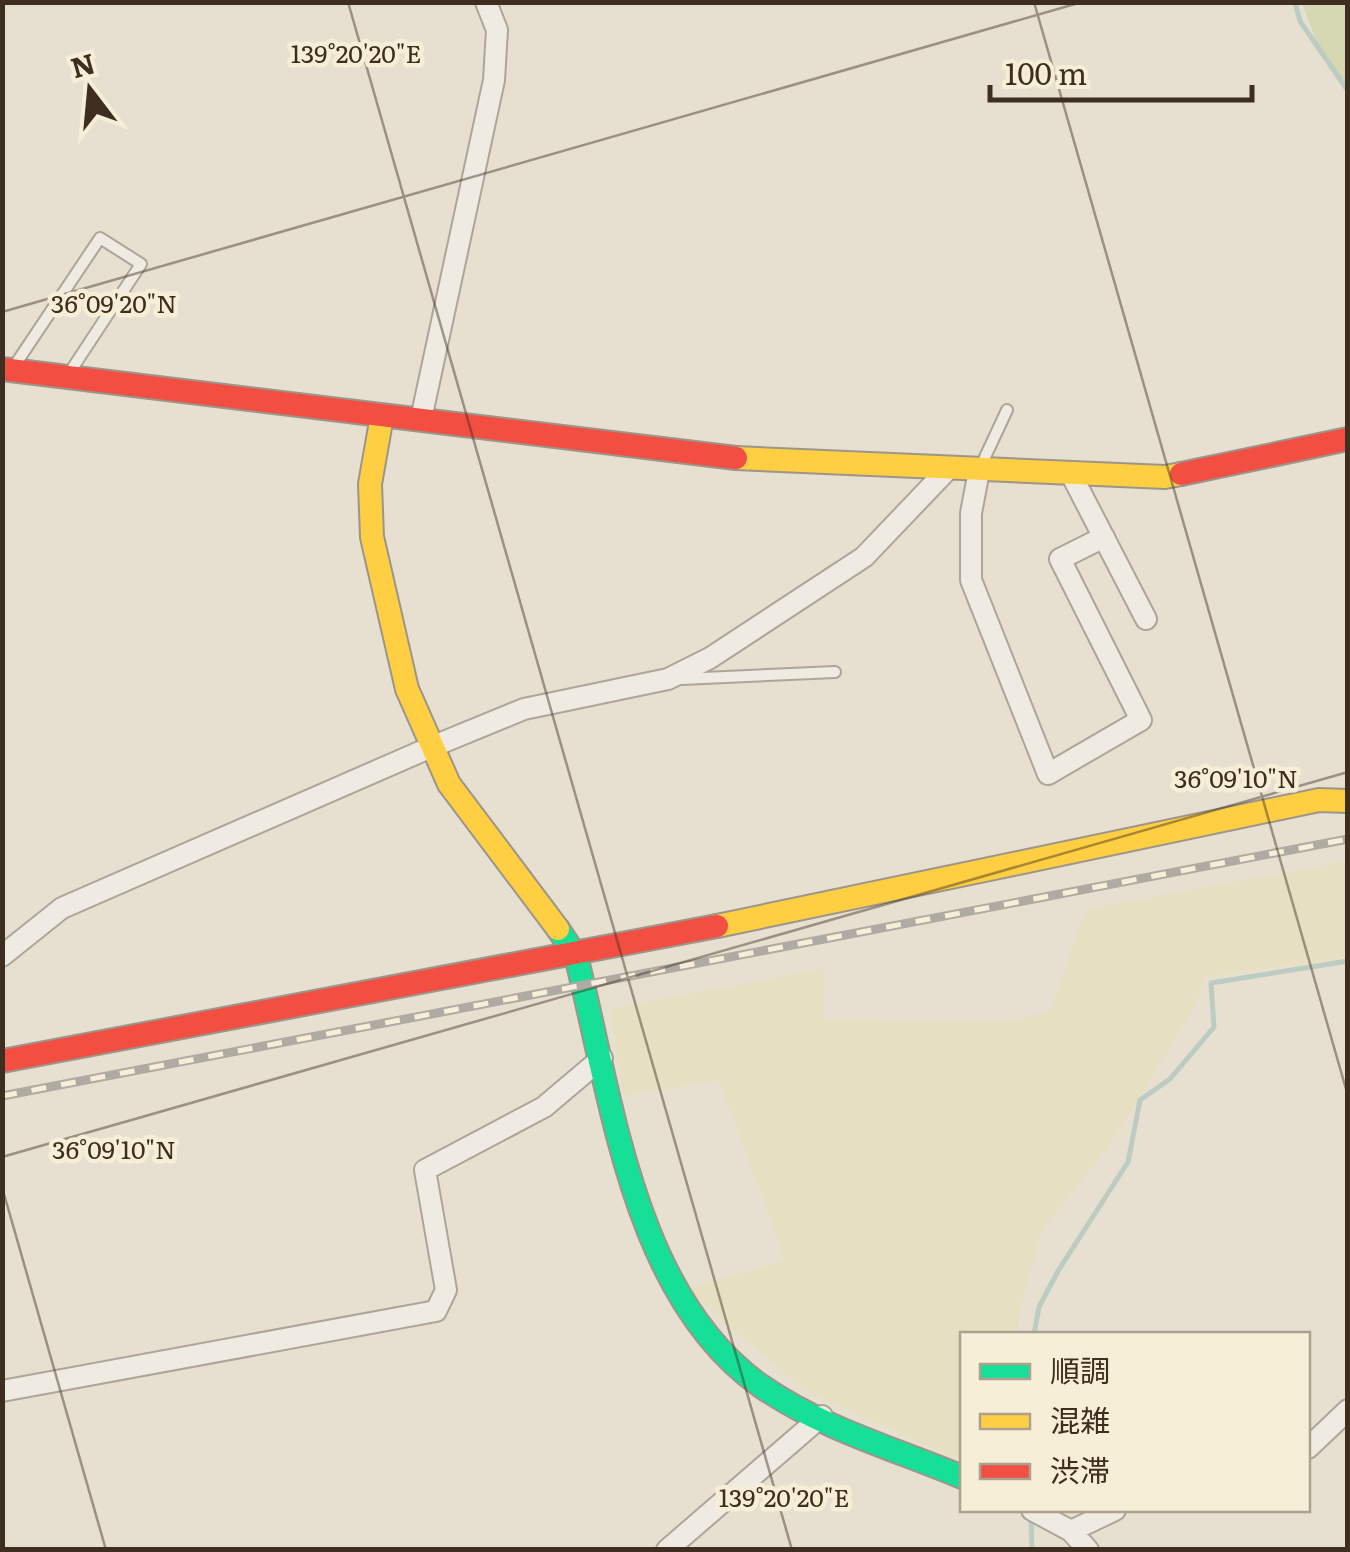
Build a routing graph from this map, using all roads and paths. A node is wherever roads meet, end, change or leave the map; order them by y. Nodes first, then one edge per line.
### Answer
1 (486, 2) edge
2 (8, 369) edge
3 (68, 376) junction
4 (1007, 410) dead end
5 (382, 416) junction
6 (421, 420) junction
7 (1348, 439) edge
8 (947, 470) junction
9 (979, 471) junction
10 (1071, 474) junction
11 (1104, 537) junction
12 (1146, 619) dead end
13 (835, 672) dead end
14 (668, 680) junction
15 (428, 748) junction
16 (1348, 801) edge
17 (5, 949) edge
18 (576, 956) junction
19 (602, 1058) junction
20 (2, 1061) edge
21 (2, 1391) edge
22 (1348, 1410) edge
23 (822, 1416) junction
24 (1310, 1446) edge
25 (960, 1476) edge
26 (1037, 1512) edge
27 (1111, 1512) edge
28 (1071, 1531) junction
29 (667, 1550) edge
30 (1088, 1550) edge

1 - 6 street
2 - 3 street
2 - 3 lane
3 - 5 street
4 - 9 lane
5 - 6 street
5 - 15 street
6 - 8 street
7 - 10 street
8 - 9 street
8 - 14 street
9 - 10 street
9 - 11 street
10 - 11 street
11 - 12 street
13 - 14 lane
14 - 15 street
15 - 17 street
15 - 18 street
16 - 18 street
18 - 19 street
18 - 20 street
19 - 21 street
19 - 23 street
22 - 24 street
23 - 25 street
23 - 29 street
26 - 28 street
27 - 28 street
28 - 30 street

